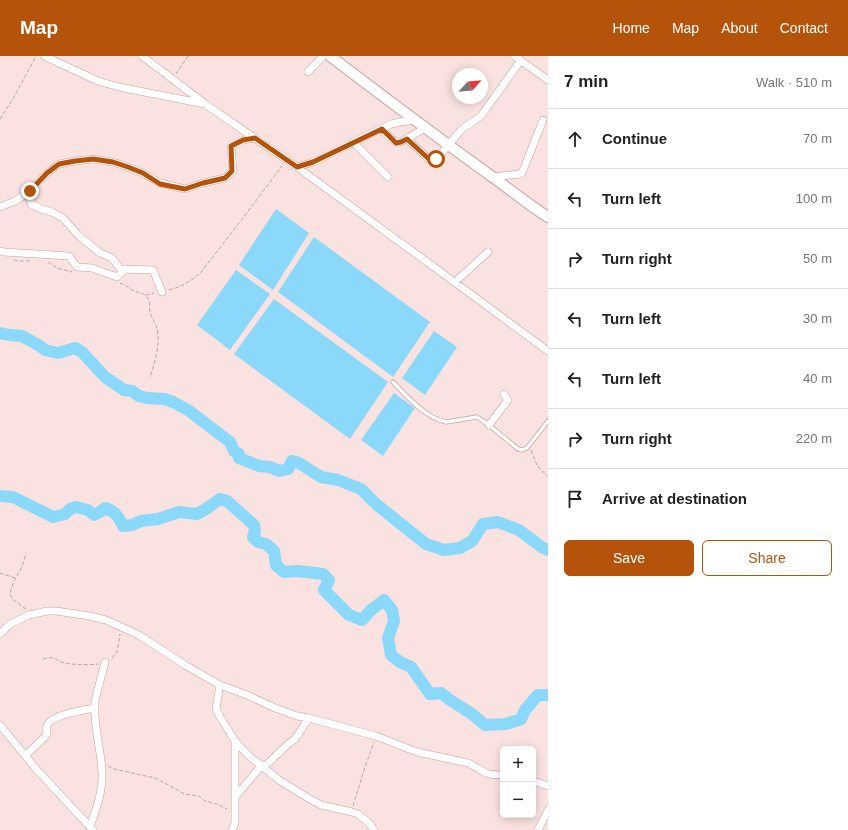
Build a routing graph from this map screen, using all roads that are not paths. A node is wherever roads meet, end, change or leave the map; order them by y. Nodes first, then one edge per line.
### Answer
1 (44, 56) edge
2 (142, 56) edge
3 (323, 56) edge
4 (330, 56) edge
5 (514, 56) edge
6 (521, 60) junction
7 (308, 72) dead end
8 (548, 80) edge
9 (205, 104) junction
10 (415, 120) junction
11 (543, 120) dead end
12 (425, 128) junction
13 (382, 129) junction
14 (255, 138) junction
15 (407, 139) junction
16 (353, 142) junction
17 (448, 145) junction
18 (297, 167) junction
19 (388, 177) dead end
20 (493, 177) junction
21 (28, 192) junction
22 (0, 207) edge
23 (548, 217) edge
24 (0, 251) edge
25 (488, 252) dead end
26 (125, 269) junction
27 (455, 282) junction
28 (162, 292) road end
29 (548, 351) edge
30 (393, 382) dead end
31 (504, 394) dead end
32 (548, 421) edge
33 (489, 425) junction
34 (0, 634) edge
35 (105, 662) road end
36 (220, 686) junction
37 (95, 708) junction
38 (309, 718) junction
39 (0, 725) edge
40 (235, 741) junction
41 (25, 756) junction
42 (263, 766) junction
43 (500, 775) edge
44 (536, 782) edge
45 (548, 786) edge
46 (236, 796) junction
47 (548, 810) edge
48 (92, 828) edge
49 (232, 830) edge
50 (374, 830) edge
51 (538, 830) edge

1 - 9 street
2 - 9 street
3 - 7 street
4 - 10 main road
5 - 6 street
6 - 8 street
6 - 17 street
9 - 14 street
10 - 12 main road
10 - 13 street
11 - 20 street
12 - 15 street
12 - 17 main road
13 - 15 street
13 - 16 street
14 - 18 street
14 - 21 street
15 - 17 street
16 - 18 street
16 - 19 street
17 - 20 main road
18 - 27 street
20 - 23 main road
21 - 22 street
21 - 26 street
24 - 26 street
25 - 27 street
26 - 28 street
27 - 29 street
30 - 33 lane
31 - 33 street
32 - 33 lane
34 - 36 street
35 - 37 street
36 - 38 street
36 - 40 street
37 - 41 street
37 - 48 street
38 - 42 street
38 - 43 street
39 - 41 street
40 - 42 street
40 - 46 street
41 - 48 street
42 - 46 street
42 - 50 street
44 - 45 street
46 - 49 street
47 - 51 street

